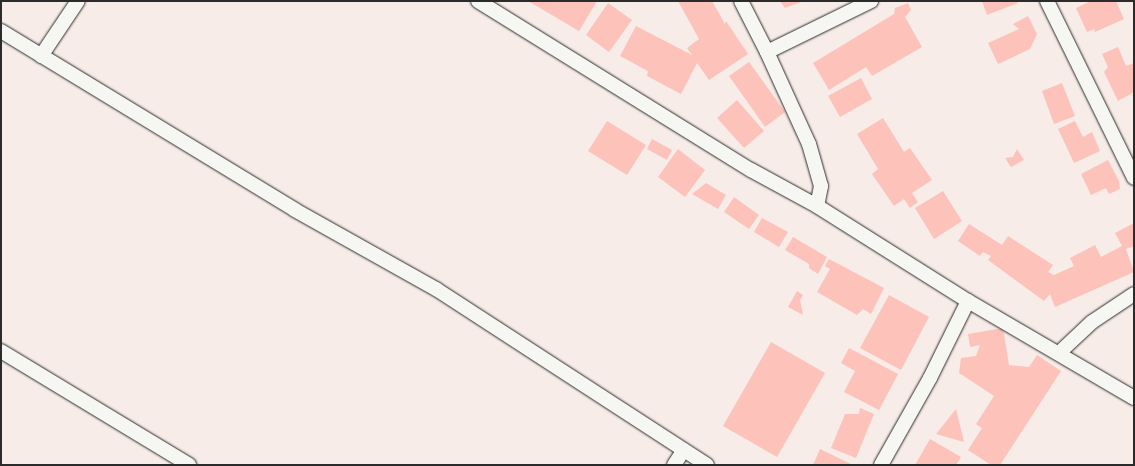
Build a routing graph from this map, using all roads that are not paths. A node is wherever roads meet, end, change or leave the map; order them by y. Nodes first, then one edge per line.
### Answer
1 (78, 1) edge
2 (478, 1) edge
3 (741, 1) edge
4 (871, 1) edge
5 (1047, 1) edge
6 (1, 31) edge
7 (767, 52) junction
8 (41, 56) junction
9 (1134, 178) edge
10 (817, 206) junction
11 (1134, 294) edge
12 (968, 301) junction
13 (1, 352) edge
14 (1060, 352) junction
15 (1134, 398) edge
16 (683, 451) junction
17 (189, 465) edge
18 (674, 465) edge
19 (707, 465) edge
20 (881, 465) edge

1 - 8 street
2 - 10 street
3 - 7 street
4 - 7 street
5 - 9 street
6 - 8 street
7 - 10 street
8 - 16 street
10 - 12 street
11 - 14 street
12 - 14 street
12 - 20 street
13 - 17 street
14 - 15 street
16 - 18 street
16 - 19 street

